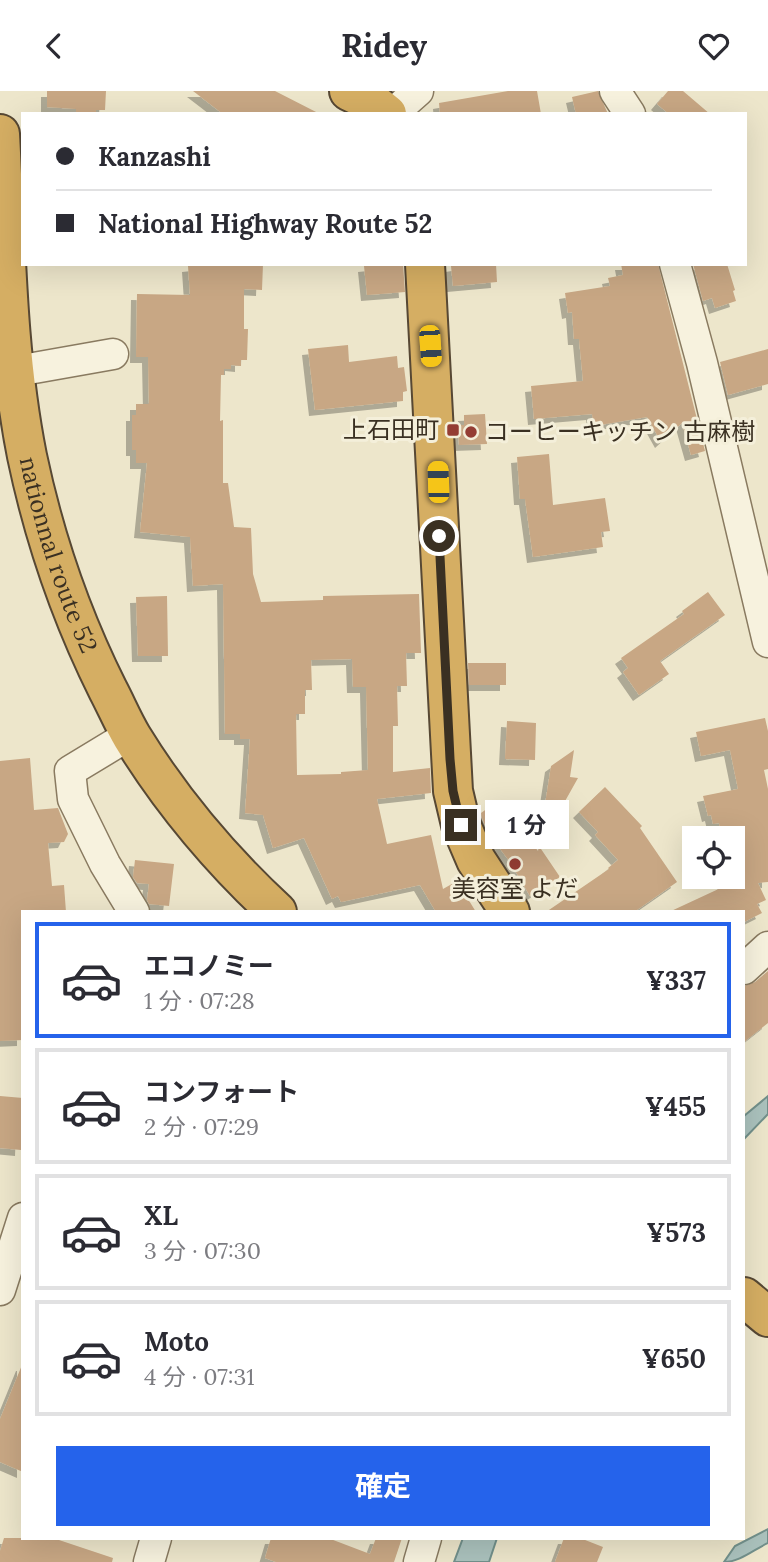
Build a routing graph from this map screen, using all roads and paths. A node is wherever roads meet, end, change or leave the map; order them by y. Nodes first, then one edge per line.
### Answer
1 (349, 91) edge
2 (418, 91) edge
3 (615, 91) edge
4 (387, 112) edge
5 (392, 112) edge
6 (630, 112) edge
7 (0, 134) edge
8 (425, 266) edge
9 (676, 266) edge
10 (113, 354) dead end
11 (8, 373) edge
12 (768, 642) edge
13 (131, 734) junction
14 (133, 910) edge
15 (275, 910) edge
16 (509, 910) edge
17 (768, 947) edge
18 (745, 968) edge
19 (21, 1224) edge
20 (0, 1290) edge
21 (745, 1298) edge
22 (768, 1317) edge
23 (155, 1540) edge
24 (425, 1540) edge
25 (149, 1562) edge
26 (419, 1562) edge

1 - 4 highway
2 - 5 street
3 - 6 street
7 - 11 highway, nationnal route 52
8 - 16 highway
9 - 12 street
10 - 11 street
11 - 13 highway, nationnal route 52
13 - 14 street
13 - 15 highway, nationnal route 52
17 - 18 street
19 - 20 street
21 - 22 highway
23 - 25 street
24 - 26 street

